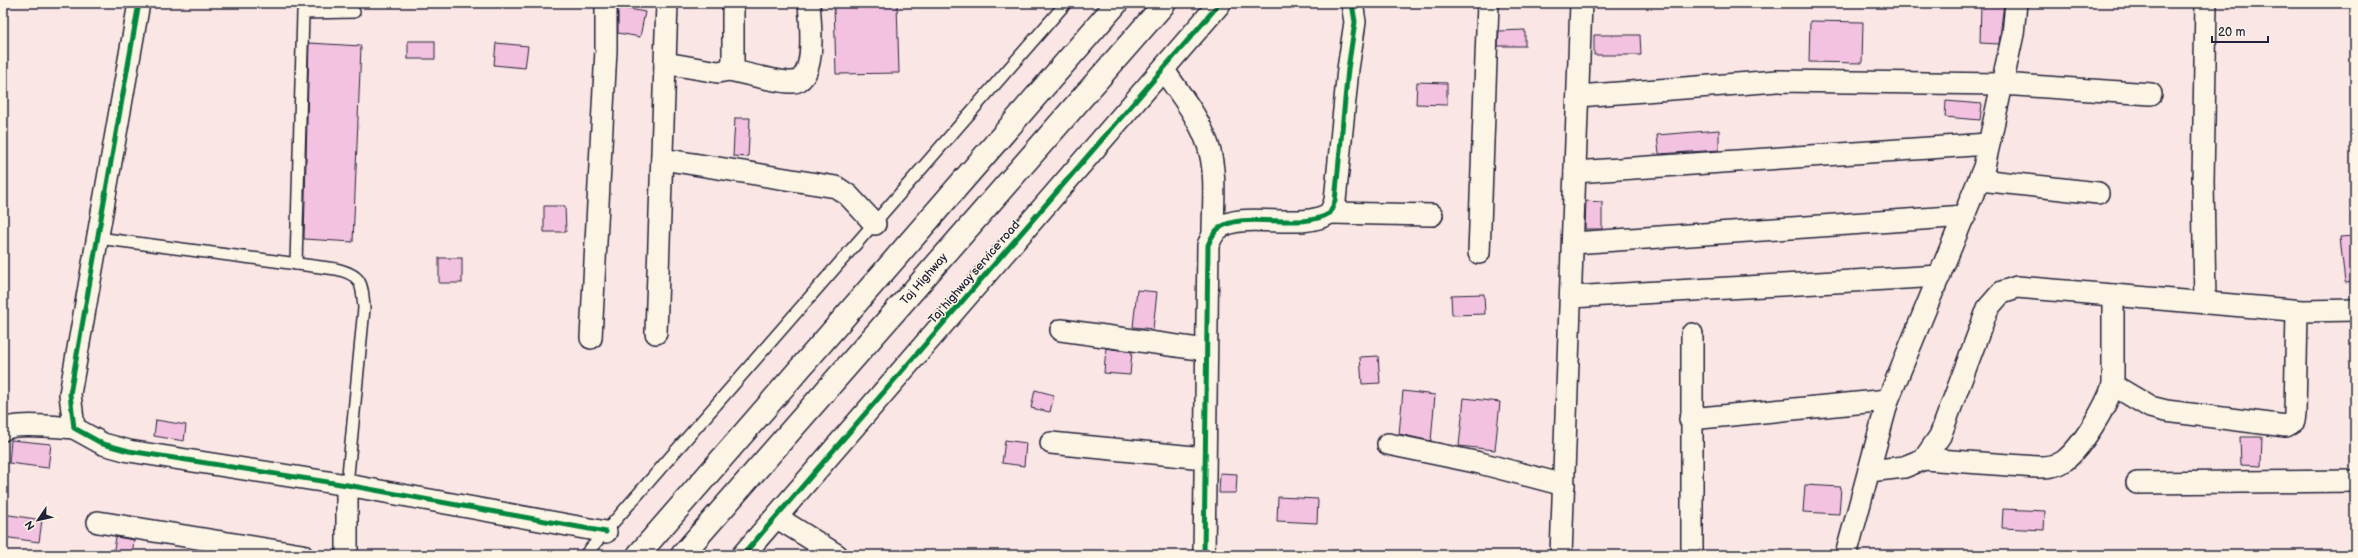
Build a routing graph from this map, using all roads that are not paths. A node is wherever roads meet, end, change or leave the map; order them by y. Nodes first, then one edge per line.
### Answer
1 (139, 3) edge
2 (606, 3) edge
3 (667, 3) edge
4 (733, 3) edge
5 (809, 3) edge
6 (1066, 3) edge
7 (1118, 3) edge
8 (1165, 3) edge
9 (1220, 3) edge
10 (1352, 3) edge
11 (1488, 3) edge
12 (1581, 3) edge
13 (2016, 3) edge
14 (2206, 3) edge
15 (354, 12) dead end
16 (665, 63) junction
17 (1163, 69) junction
18 (728, 70) junction
19 (2001, 84) junction
20 (2151, 94) dead end
21 (1578, 96) junction
22 (1988, 144) junction
23 (662, 159) junction
24 (1575, 172) junction
25 (1980, 180) junction
26 (2098, 193) dead end
27 (1330, 213) junction
28 (1432, 215) dead end
29 (1965, 216) junction
30 (875, 224) junction
31 (1213, 234) junction
32 (98, 238) junction
33 (1573, 243) junction
34 (1478, 253) dead end
35 (296, 264) junction
36 (1940, 276) junction
37 (2113, 295) junction
38 (1571, 297) junction
39 (2205, 303) junction
40 (2355, 310) edge
41 (2297, 311) junction
42 (1061, 330) dead end
43 (656, 333) dead end
44 (1692, 334) dead end
45 (591, 338) dead end
46 (1206, 350) junction
47 (2113, 385) junction
48 (1888, 400) junction
49 (1690, 419) junction
50 (74, 428) junction
51 (3, 430) edge
52 (1051, 443) dead end
53 (1388, 444) dead end
54 (1204, 458) junction
55 (1924, 459) junction
56 (1869, 471) junction
57 (2355, 481) edge
58 (2137, 483) dead end
59 (1564, 484) junction
60 (347, 485) junction
61 (776, 517) junction
62 (98, 522) dead end
63 (606, 532) junction
64 (302, 555) edge
65 (347, 555) edge
66 (585, 555) edge
67 (638, 555) edge
68 (682, 555) edge
69 (743, 555) edge
70 (837, 555) edge
71 (1204, 555) edge
72 (1561, 555) edge
73 (1692, 555) edge
74 (1846, 555) edge

1 - 32 street
2 - 45 street
3 - 16 street
4 - 18 street
5 - 18 street
6 - 30 lane
7 - 67 main road
8 - 68 main road, Taj Highway
9 - 17 main road, Taj highway service road
10 - 27 street
11 - 34 street
12 - 21 street
13 - 19 street
14 - 39 street
15 - 35 lane
16 - 18 street
16 - 23 street
17 - 31 street
17 - 61 main road, Taj highway service road
19 - 20 street
19 - 21 street
19 - 22 street
21 - 24 street
22 - 24 street
22 - 25 street
23 - 30 street
23 - 43 street
24 - 33 street
25 - 26 street
25 - 29 street
27 - 28 street
27 - 31 street
29 - 33 street
29 - 36 street
30 - 63 lane
31 - 46 street
32 - 35 lane
32 - 50 street
33 - 38 street
35 - 60 lane
36 - 38 street
36 - 48 street
37 - 39 street
37 - 47 street
37 - 55 street
38 - 59 street
39 - 41 street
40 - 41 street
41 - 47 street
42 - 46 street
44 - 49 street
46 - 54 street
47 - 55 street
48 - 49 street
48 - 56 street
49 - 73 street
50 - 51 street
50 - 60 street
52 - 54 street
53 - 59 street
54 - 71 street
55 - 56 street
56 - 74 street
57 - 58 street
59 - 72 street
60 - 63 street
60 - 65 street
61 - 69 main road, Taj highway service road
61 - 70 street
62 - 64 street
63 - 66 lane

